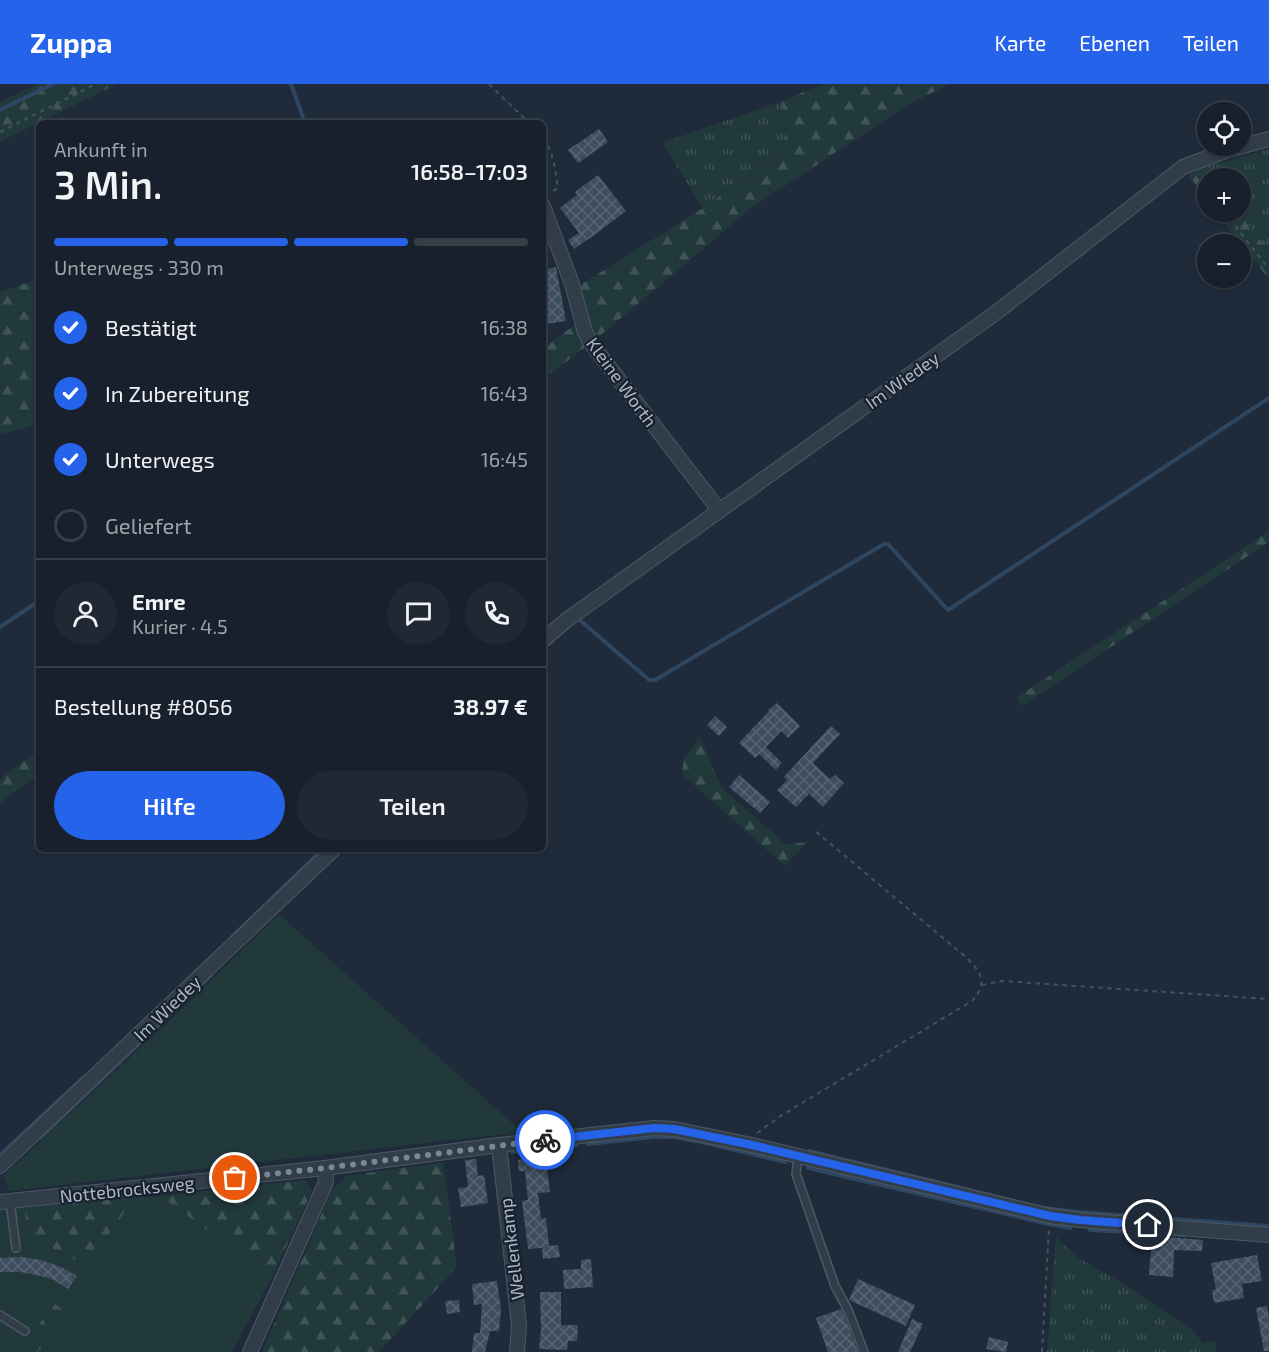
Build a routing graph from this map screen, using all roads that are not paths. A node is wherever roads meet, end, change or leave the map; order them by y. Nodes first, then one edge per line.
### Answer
1 (1269, 139) edge
2 (546, 214) edge
3 (719, 510) junction
4 (546, 637) edge
5 (331, 852) edge
6 (499, 1145) junction
7 (798, 1157) junction
8 (0, 1166) edge
9 (325, 1168) junction
10 (5, 1201) edge
11 (1269, 1235) edge
12 (16, 1248) dead end
13 (0, 1315) edge
14 (25, 1331) dead end
15 (250, 1352) edge
16 (517, 1352) edge
17 (864, 1352) edge

1 - 3 street, Im Wiedey
2 - 3 street, Kleine Worth
3 - 4 street, Im Wiedey
5 - 8 street, Im Wiedey
6 - 7 street, Nottebrocksweg
6 - 9 street, Nottebrocksweg
6 - 16 street, Wellenkamp
7 - 11 street, Nottebrocksweg
7 - 17 lane
9 - 10 street, Nottebrocksweg
9 - 15 street
10 - 12 lane
13 - 14 lane

